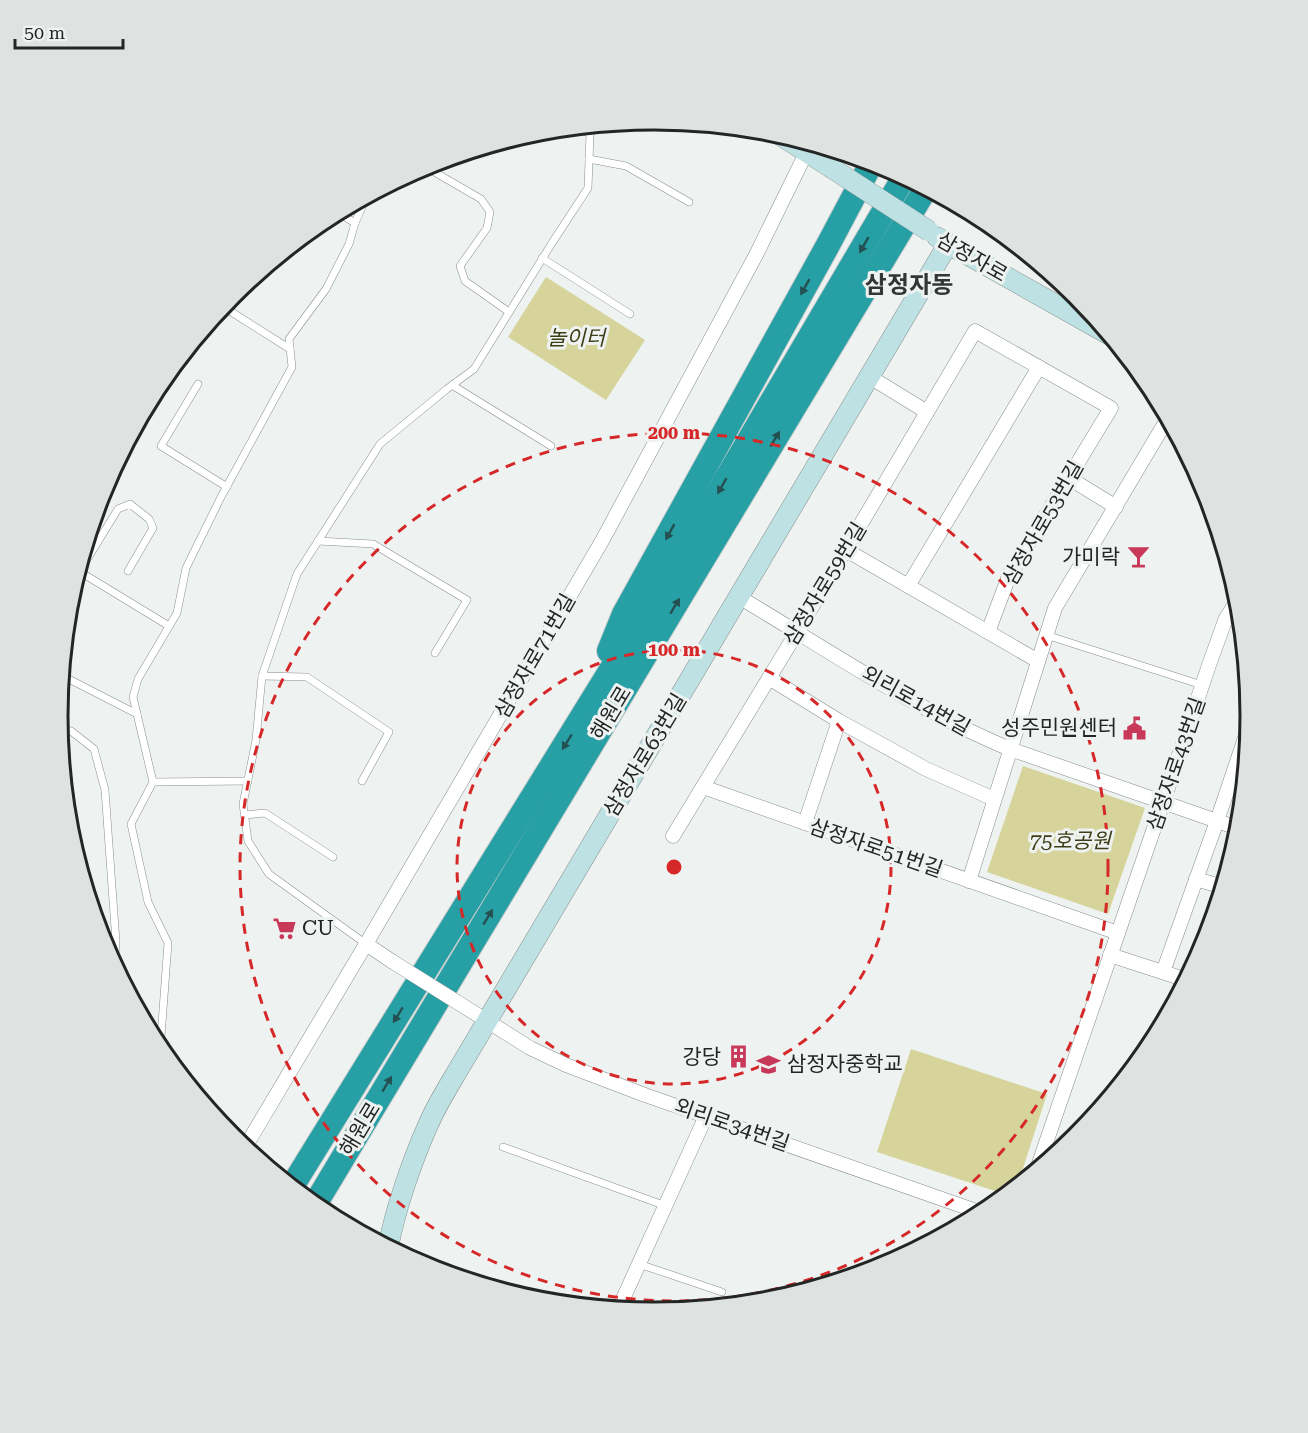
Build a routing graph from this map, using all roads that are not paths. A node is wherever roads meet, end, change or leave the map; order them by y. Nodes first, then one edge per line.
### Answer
1 (590, 134) edge
2 (806, 150) edge
3 (814, 152) edge
4 (589, 159) junction
5 (867, 171) edge
6 (436, 173) edge
7 (900, 184) edge
8 (922, 195) edge
9 (689, 202) dead end
10 (361, 209) edge
11 (346, 218) edge
12 (355, 223) junction
13 (948, 244) junction
14 (542, 258) junction
15 (230, 311) edge
16 (509, 312) junction
17 (630, 314) dead end
18 (1088, 323) edge
19 (975, 331) joint
20 (290, 349) junction
21 (1039, 367) junction
22 (870, 377) junction
23 (198, 384) dead end
24 (452, 385) junction
25 (927, 412) junction
26 (1163, 426) edge
27 (551, 446) dead end
28 (1069, 478) junction
29 (227, 487) junction
30 (1116, 507) junction
31 (318, 541) junction
32 (846, 550) junction
33 (91, 551) edge
34 (128, 571) dead end
35 (85, 575) edge
36 (908, 586) junction
37 (739, 597) junction
38 (1231, 615) edge
39 (169, 626) junction
40 (797, 632) junction
41 (988, 632) junction
42 (1046, 635) junction
43 (435, 653) dead end
44 (1038, 661) junction
45 (262, 676) junction
46 (769, 678) junction
47 (69, 679) edge
48 (1202, 685) junction
49 (585, 713) junction
50 (137, 714) junction
51 (838, 721) junction
52 (68, 730) edge
53 (1010, 749) junction
54 (1239, 755) edge
55 (248, 781) junction
56 (362, 781) dead end
57 (153, 782) junction
58 (703, 787) junction
59 (994, 799) junction
60 (1163, 803) junction
61 (245, 815) junction
62 (1217, 821) junction
63 (805, 823) junction
64 (1230, 825) edge
65 (673, 836) dead end
66 (333, 857) dead end
67 (1196, 879) junction
68 (969, 880) junction
69 (1216, 885) edge
70 (1118, 933) junction
71 (366, 944) junction
72 (115, 949) edge
73 (1110, 955) junction
74 (1163, 972) junction
75 (1179, 977) edge
76 (487, 1021) junction
77 (161, 1034) edge
78 (706, 1116) junction
79 (249, 1140) edge
80 (503, 1147) dead end
81 (1041, 1157) edge
82 (295, 1181) edge
83 (319, 1198) edge
84 (666, 1206) junction
85 (971, 1209) edge
86 (389, 1240) edge
87 (639, 1264) junction
88 (722, 1292) dead end
89 (622, 1302) edge

1 - 4 lane
2 - 71 street, 삼정자로71번길
3 - 13 street, 삼정자로, bridge
4 - 9 lane
4 - 14 lane
5 -> 49 highway
6 - 16 lane
7 -> 49 highway, 해원로
83 -> 8 highway, 해원로
10 - 12 lane
11 - 12 lane
12 - 20 lane
13 - 18 street, 삼정자로
13 - 22 street, 삼정자로63번길
14 - 16 lane
14 - 17 lane
15 - 20 lane
16 - 24 lane
19 - 21 street, 삼정자로53번길
19 - 25 street, 삼정자로59번길
20 - 29 lane
21 - 28 street, 삼정자로53번길
21 - 36 street
22 - 25 street
22 - 37 street, 삼정자로63번길
23 - 29 lane
24 - 27 lane
24 - 31 lane
25 - 32 street, 삼정자로59번길
26 - 30 street, 삼정자로51번길
28 - 30 street
28 - 41 street, 삼정자로53번길
29 - 39 lane
30 - 42 street, 삼정자로51번길
31 - 43 lane
31 - 45 lane
32 - 36 street
32 - 40 street, 삼정자로59번길
33 - 34 lane
35 - 39 lane
36 - 41 street
37 - 40 street, 외리로14번길
37 - 76 street, 삼정자로63번길
38 - 48 street, 삼정자로43번길
39 - 50 lane
40 - 46 street, 삼정자로59번길
40 - 53 street, 외리로14번길
41 - 44 street
42 - 44 street, 삼정자로51번길
42 - 48 lane
44 - 53 street, 삼정자로51번길
45 - 55 lane
45 - 56 lane
46 - 51 street
46 - 58 street, 삼정자로59번길
47 - 50 lane
48 - 60 street, 삼정자로43번길
49 -> 82 highway, 해원로
50 - 57 lane
51 - 59 street
51 - 63 street
52 - 72 lane
53 - 59 street, 삼정자로51번길
53 - 60 street, 외리로14번길
54 - 62 street
55 - 57 lane
55 - 61 lane
57 - 77 lane
58 - 63 street, 삼정자로51번길
58 - 65 street, 삼정자로59번길
59 - 68 street, 삼정자로51번길
60 - 62 street, 외리로14번길
60 - 70 street, 삼정자로43번길
61 - 66 lane
61 - 71 lane
62 - 64 street, 외리로14번길
62 - 67 street
63 - 68 street, 삼정자로51번길
67 - 69 street
67 - 74 street
68 - 70 street
70 - 73 street, 삼정자로43번길
71 - 76 street, 외리로34번길, bridge
71 - 79 street, 삼정자로71번길
73 - 74 street
73 - 81 street, 삼정자로43번길
74 - 75 street
76 - 78 street, 외리로34번길
76 - 86 street, 삼정자로63번길
78 - 84 street
78 - 85 street, 외리로34번길
80 - 84 lane
84 - 87 street
87 - 88 lane
87 - 89 street

